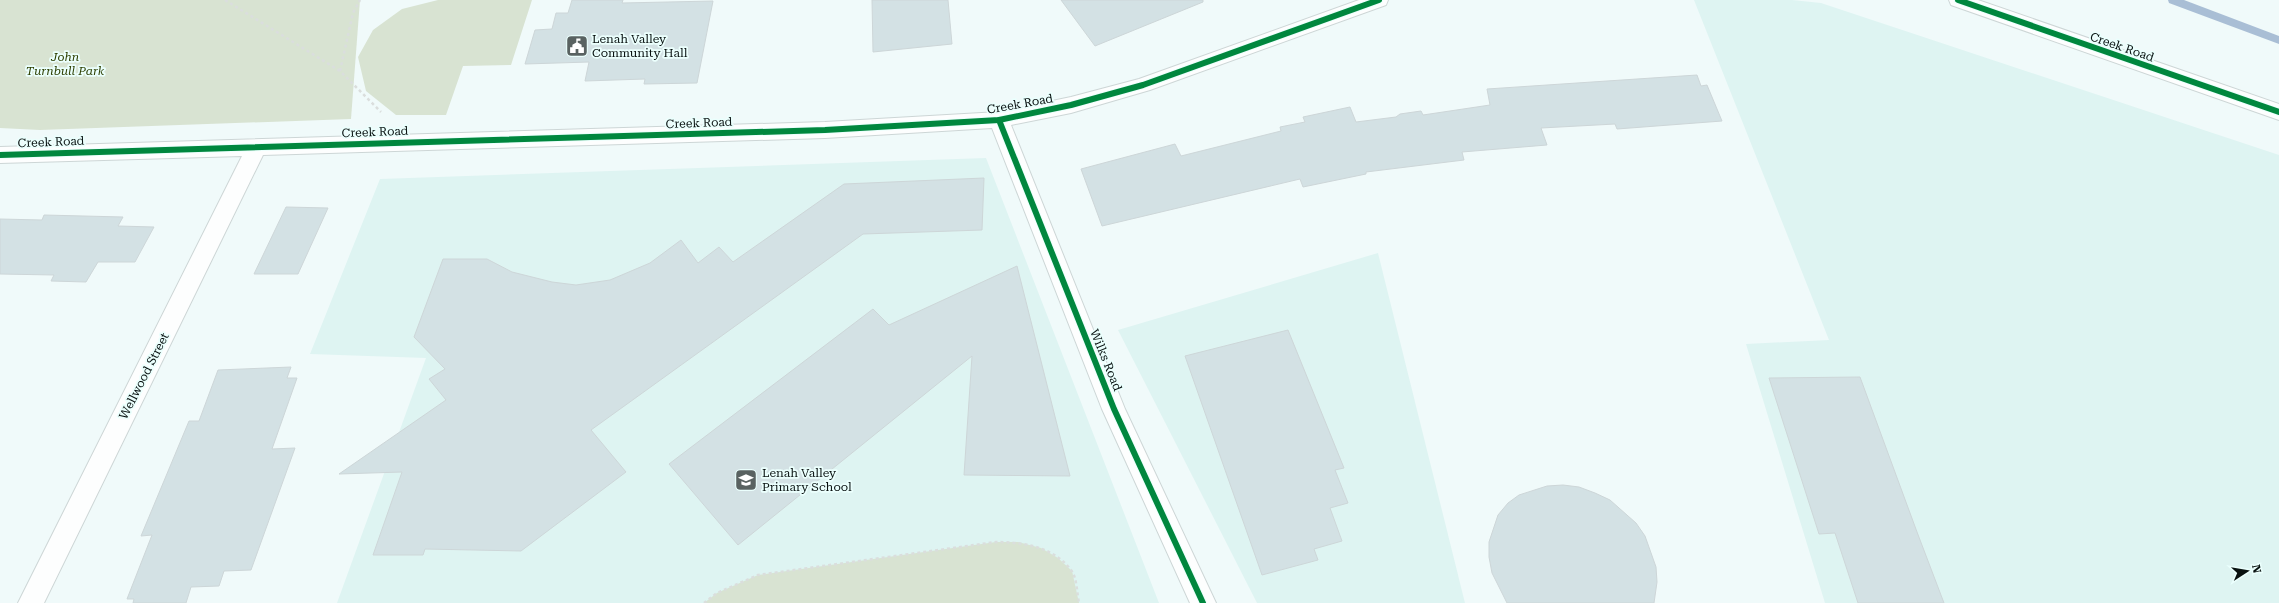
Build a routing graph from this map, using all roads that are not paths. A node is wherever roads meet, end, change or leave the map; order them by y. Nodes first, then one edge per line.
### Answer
1 (1379, 0) edge
2 (1958, 0) edge
3 (2279, 112) edge
4 (999, 120) junction
5 (256, 148) junction
6 (0, 155) edge
7 (31, 603) edge
8 (1203, 603) edge

1 - 4 street, Creek Road
2 - 3 street, Creek Road
4 - 5 street, Creek Road
4 - 8 street, Wilks Road
5 - 6 street, Creek Road
5 - 7 street, Wellwood Street

